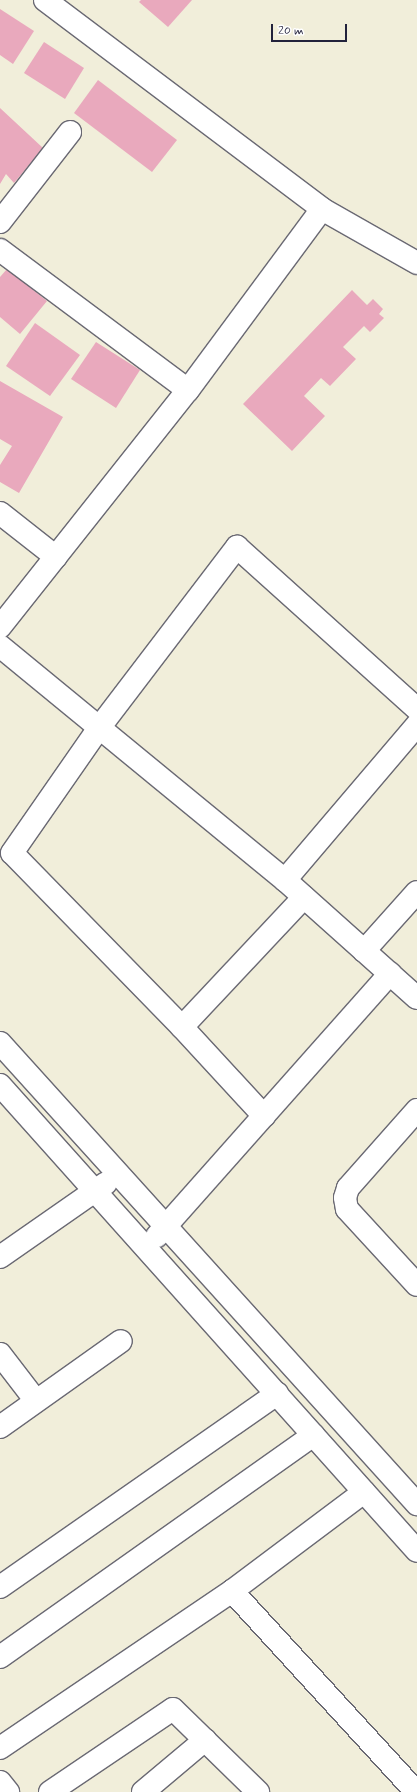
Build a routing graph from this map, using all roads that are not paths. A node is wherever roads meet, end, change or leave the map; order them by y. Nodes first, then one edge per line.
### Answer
1 (45, 0) edge
2 (70, 132) dead end
3 (322, 209) junction
4 (0, 222) edge
5 (1, 254) edge
6 (417, 263) edge
7 (188, 390) junction
8 (0, 513) edge
9 (56, 557) junction
10 (0, 628) edge
11 (0, 646) edge
12 (417, 708) edge
13 (417, 725) edge
14 (100, 728) junction
15 (285, 880) junction
16 (417, 892) edge
17 (304, 897) junction
18 (364, 951) junction
19 (390, 974) junction
20 (417, 998) edge
21 (182, 1027) junction
22 (0, 1043) edge
23 (0, 1085) edge
24 (417, 1110) edge
25 (264, 1116) junction
26 (120, 1173) junction
27 (95, 1191) junction
28 (167, 1225) junction
29 (146, 1248) junction
30 (0, 1257) edge
31 (417, 1285) edge
32 (121, 1341) dead end
33 (0, 1354) edge
34 (277, 1394) junction
35 (36, 1401) junction
36 (0, 1427) edge
37 (313, 1435) junction
38 (364, 1492) junction
39 (417, 1504) edge
40 (417, 1551) edge
41 (0, 1587) edge
42 (232, 1591) junction
43 (0, 1657) edge
44 (205, 1740) junction
45 (0, 1748) edge
46 (0, 1782) edge
47 (8, 1792) edge
48 (50, 1792) edge
49 (143, 1792) edge
50 (258, 1792) edge
51 (416, 1792) edge

1 - 3 street
2 - 4 street
3 - 6 street
3 - 7 street
5 - 7 street
7 - 9 street
8 - 9 street
9 - 10 street
11 - 14 street
12 - 14 street
13 - 15 street
14 - 15 street
14 - 21 street
15 - 17 street
16 - 18 street
17 - 18 street
17 - 21 street
18 - 19 street
19 - 20 street
19 - 25 street
21 - 25 street
22 - 26 street
23 - 27 street
24 - 31 street
25 - 28 street
26 - 27 street
26 - 28 street
27 - 29 street
27 - 30 street
28 - 29 street
28 - 39 street
29 - 34 street
32 - 35 street
33 - 35 street
34 - 37 street
34 - 41 street
35 - 36 street
37 - 38 street
37 - 43 street
38 - 40 street
38 - 42 street
42 - 45 street
42 - 51 street
44 - 48 street
44 - 49 street
44 - 50 street
46 - 47 street

